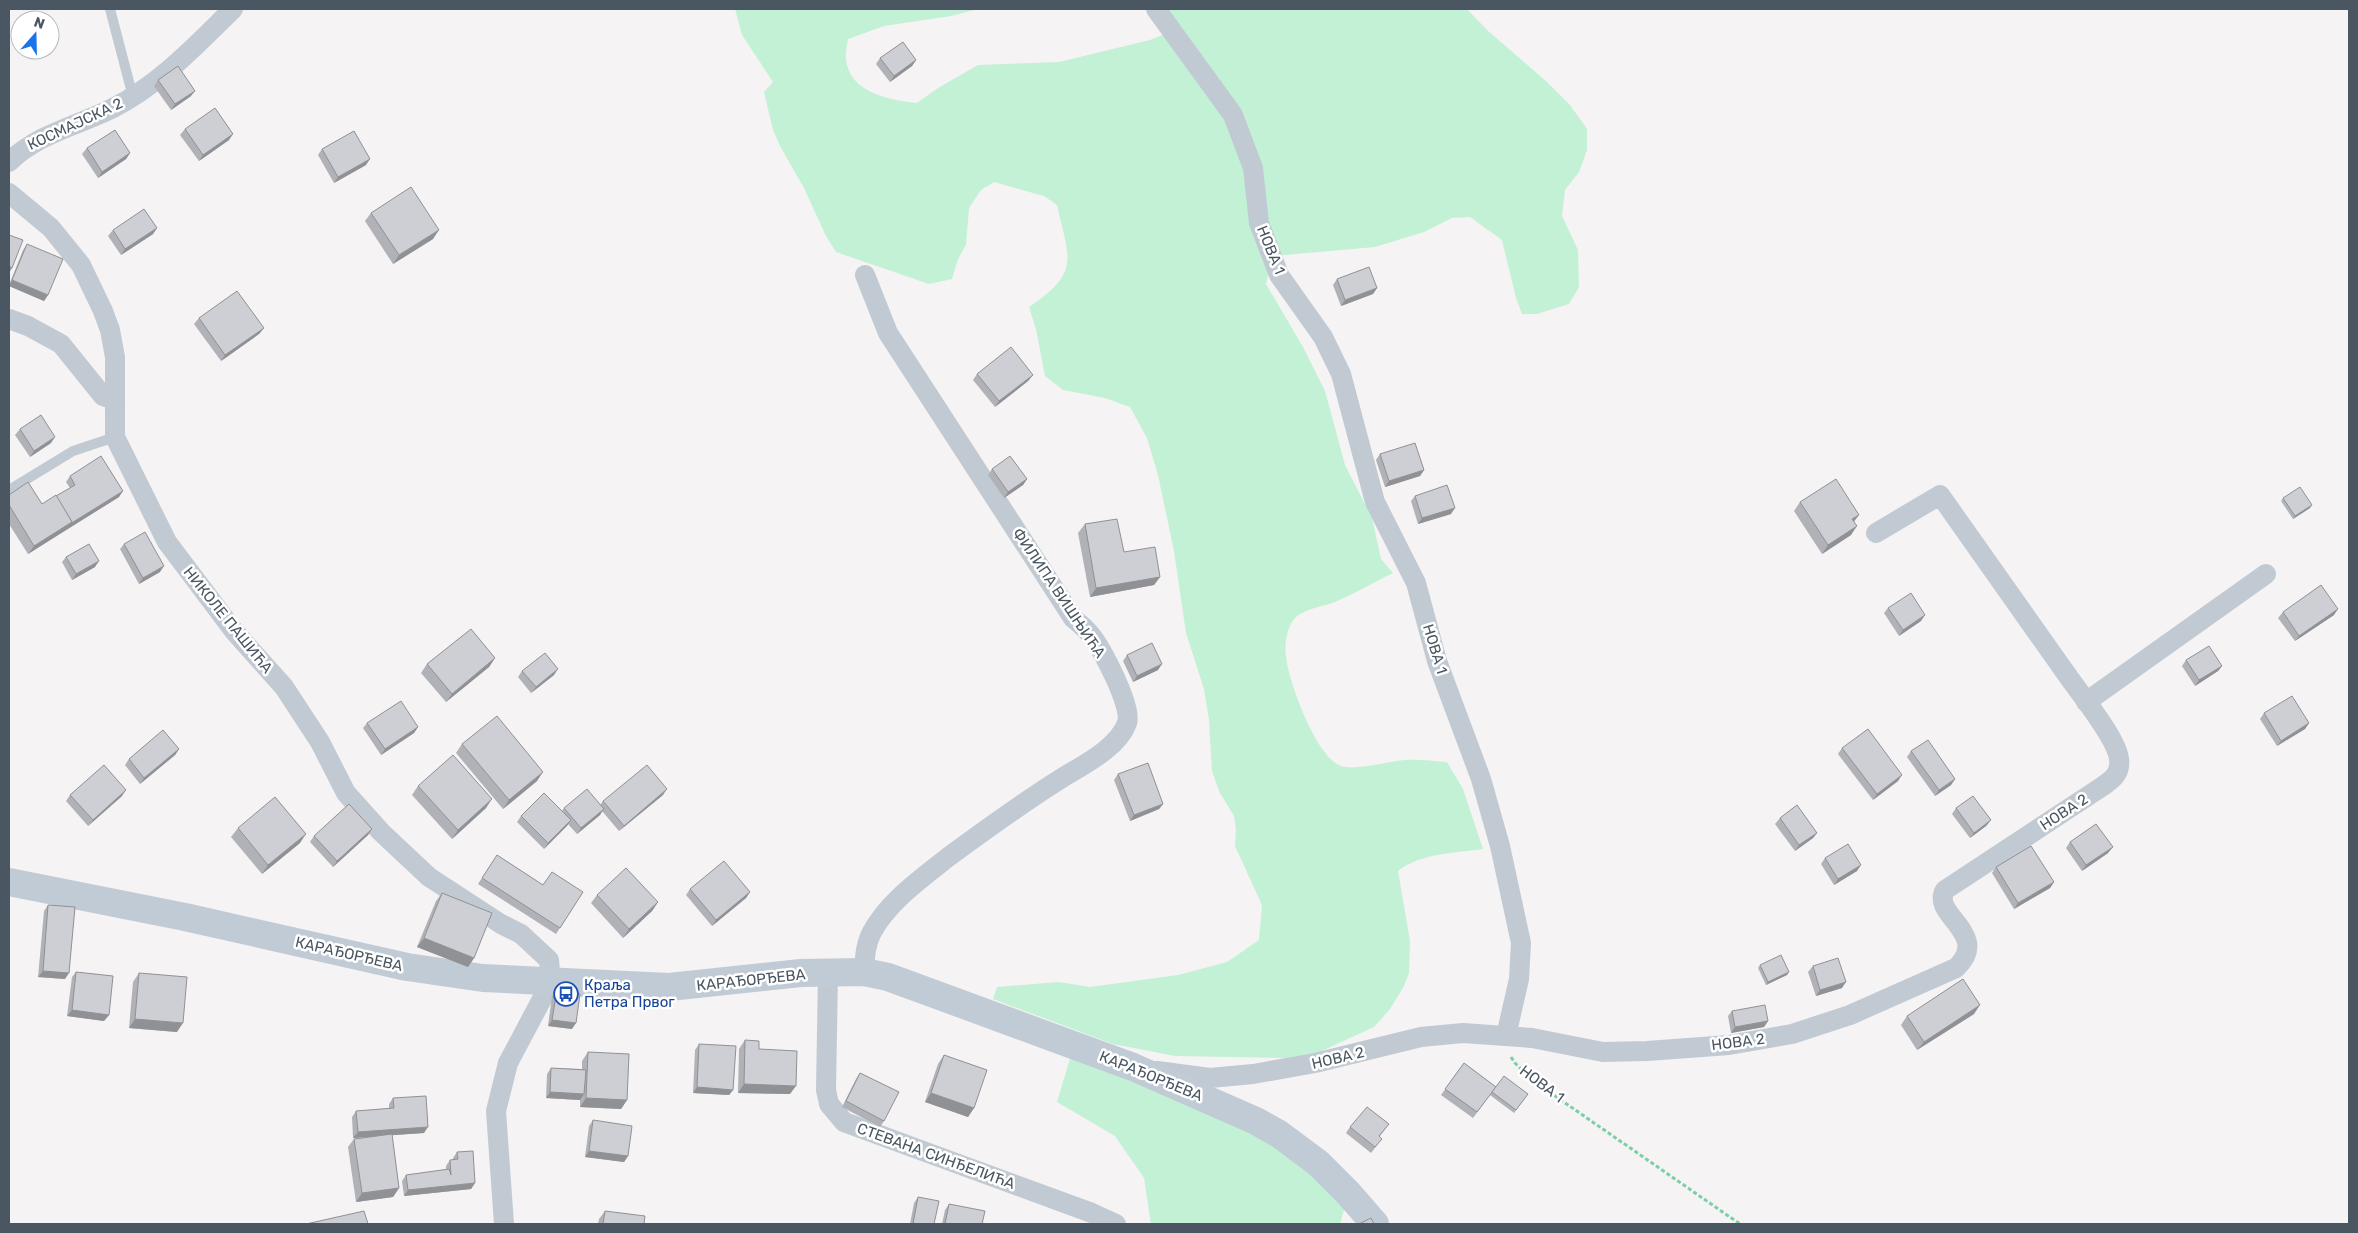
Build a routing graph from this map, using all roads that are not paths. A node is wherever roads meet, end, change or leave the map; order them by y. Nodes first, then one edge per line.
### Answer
1 (110, 9) edge
2 (233, 9) edge
3 (1156, 9) edge
4 (133, 97) junction
5 (9, 162) edge
6 (9, 193) edge
7 (865, 275) dead end
8 (9, 319) edge
9 (115, 400) junction
10 (115, 437) junction
11 (9, 490) edge
12 (1876, 533) dead end
13 (2266, 574) dead end
14 (2086, 702) junction
15 (9, 882) edge
16 (864, 972) junction
17 (828, 973) junction
18 (551, 982) junction
19 (1506, 1036) junction
20 (1133, 1067) junction
21 (504, 1224) edge
22 (1116, 1224) edge
23 (1375, 1224) edge

1 - 4 lane
2 - 4 street, КОСМАЈСКА 2
3 - 19 street, НОВА 1
4 - 5 street, КОСМАЈСКА 2
6 - 9 street, НИКОЛЕ ПАШИЋА
7 - 16 street, ФИЛИПА ВИШЊИЋА
8 - 9 street
9 - 10 street, НИКОЛЕ ПАШИЋА
10 - 11 lane
10 - 18 street, НИКОЛЕ ПАШИЋА
12 - 14 street, НОВА 2
13 - 14 street
14 - 19 street, НОВА 2
15 - 18 street, КАРАЂОРЂЕВА
16 - 17 street, КАРАЂОРЂЕВА
16 - 20 street, КАРАЂОРЂЕВА
17 - 18 street, КАРАЂОРЂЕВА
17 - 22 street, СТЕВАНА СИНЂЕЛИЋА
18 - 21 street
19 - 20 street, НОВА 2
20 - 23 street, КАРАЂОРЂЕВА

